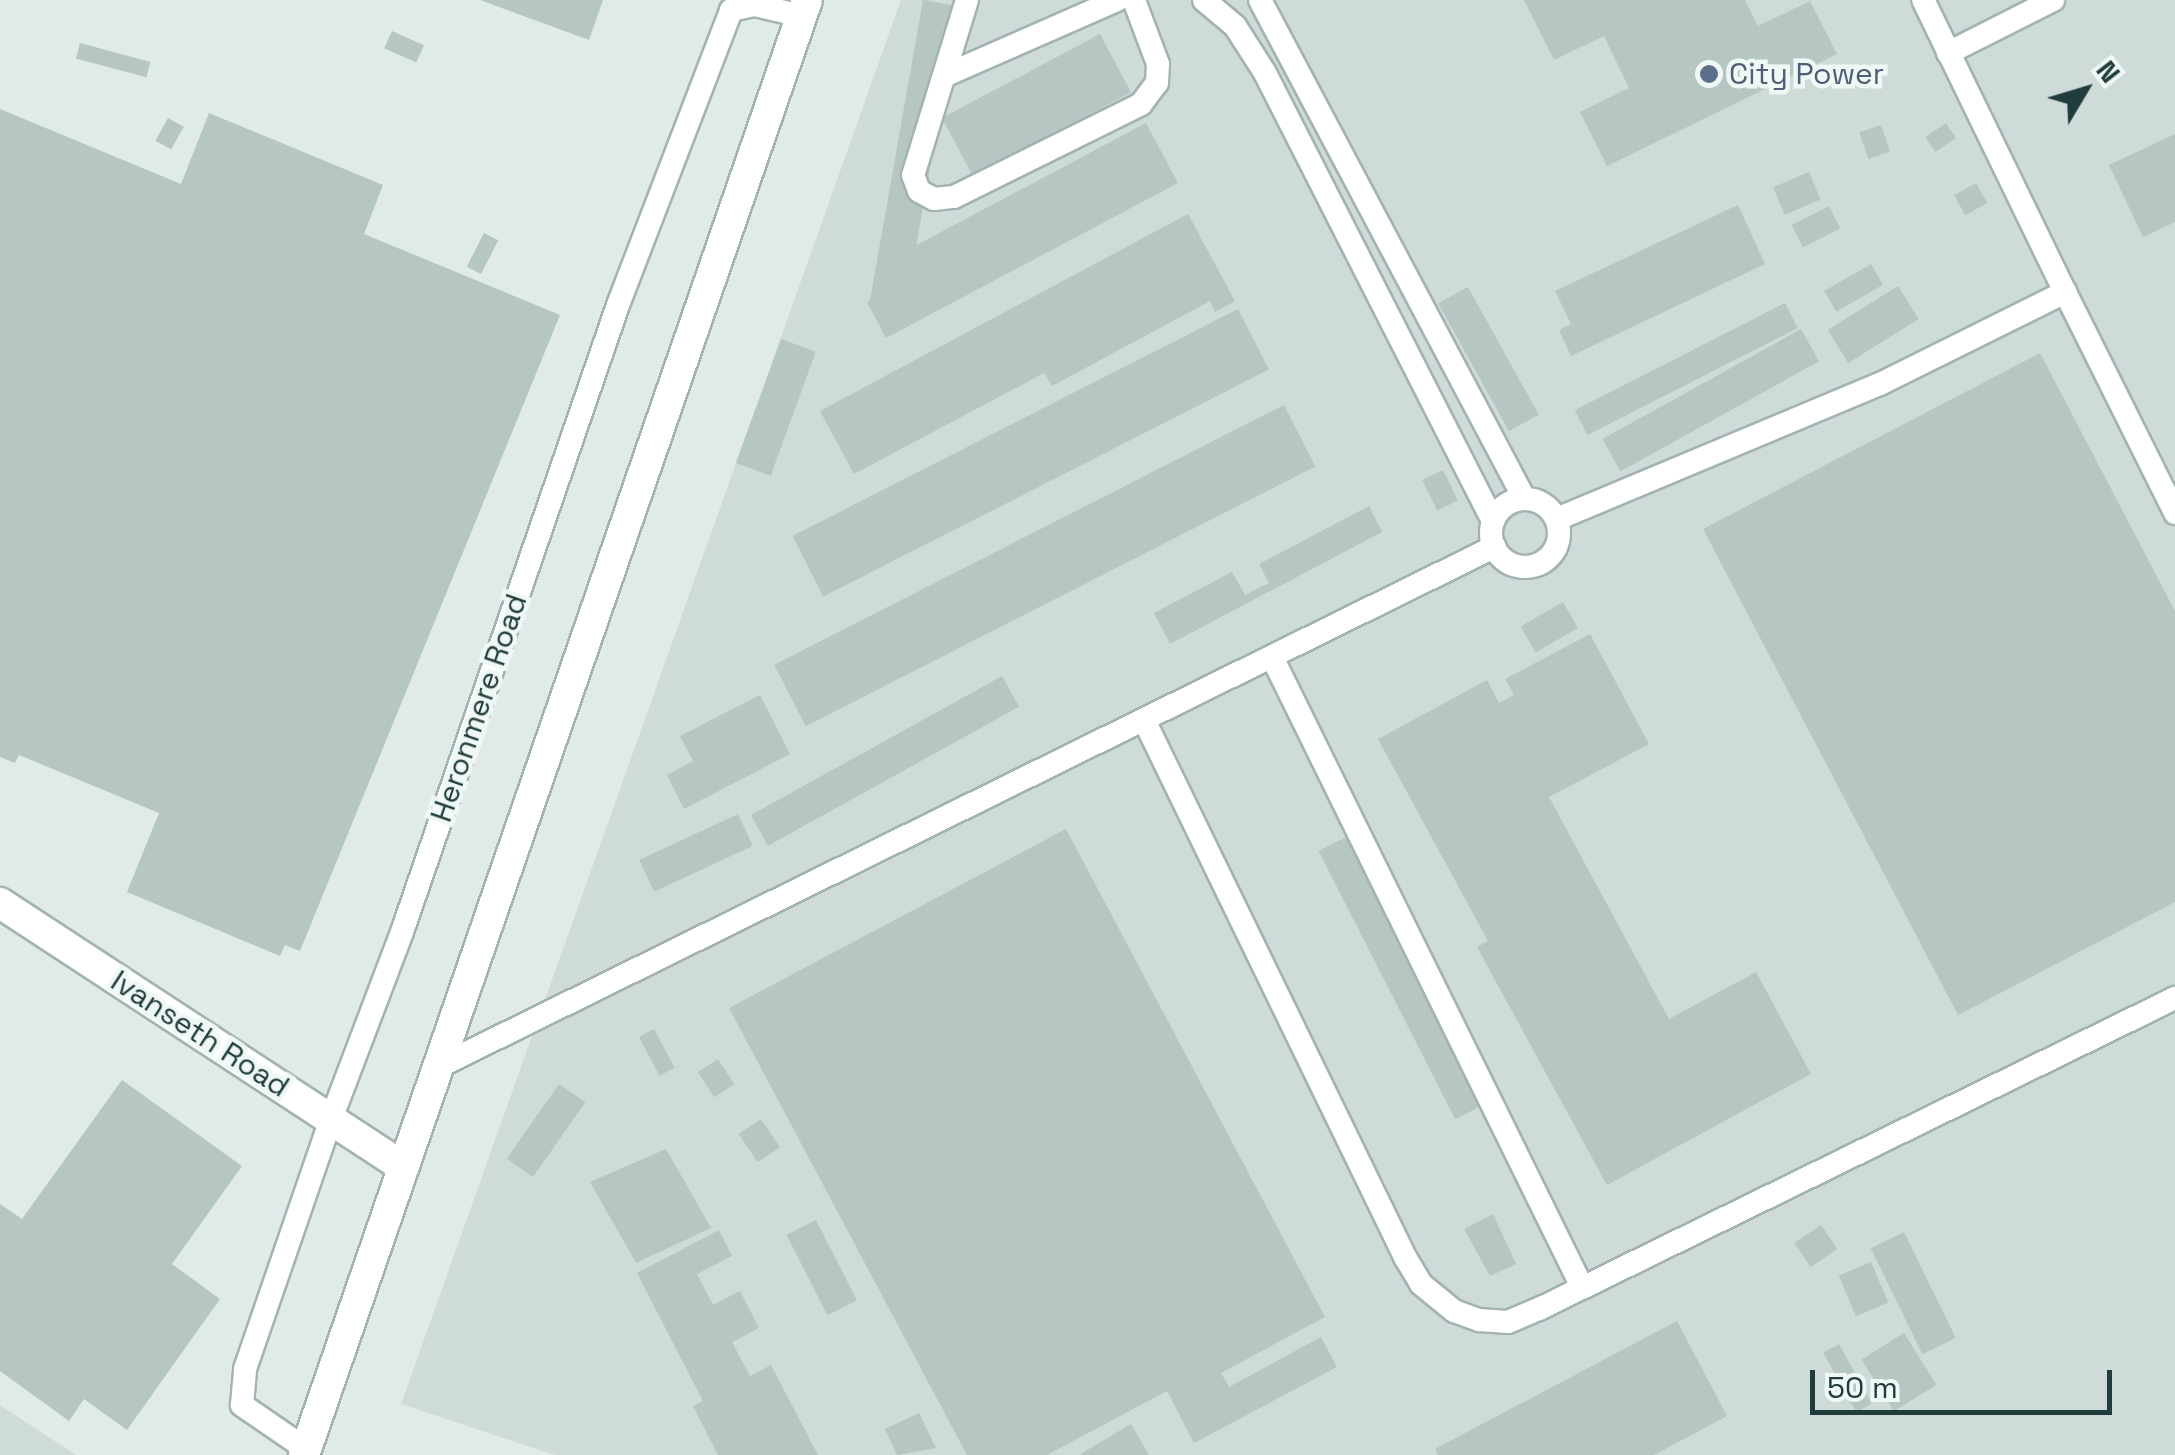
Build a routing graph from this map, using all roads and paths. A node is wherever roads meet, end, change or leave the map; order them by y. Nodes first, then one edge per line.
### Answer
1 (967, 0) edge
2 (1117, 0) edge
3 (1134, 0) edge
4 (1204, 0) edge
5 (1260, 0) edge
6 (1923, 0) edge
7 (2053, 0) edge
8 (805, 8) edge
9 (1948, 53) junction
10 (944, 76) junction
11 (2065, 292) junction
12 (1524, 498) junction
13 (2175, 512) edge
14 (1557, 519) junction
15 (1493, 521) junction
16 (1494, 547) junction
17 (1272, 657) junction
18 (1146, 724) junction
19 (0, 903) edge
20 (2175, 998) edge
21 (434, 1069) junction
22 (330, 1119) junction
23 (400, 1165) junction
24 (1582, 1287) junction
25 (305, 1452) edge

1 - 10 lane
2 - 10 lane
3 - 10 lane
4 - 15 lane
5 - 12 lane
6 - 9 lane
7 - 9 lane
8 - 21 street, Heronmere Road
8 - 22 lane, Heronmere Road
9 - 11 lane
11 - 13 lane
11 - 14 lane
12 - 14 lane
12 - 15 lane
14 - 16 lane
15 - 16 lane
16 - 17 lane
17 - 18 lane
17 - 24 lane
18 - 21 lane
18 - 24 lane
19 - 22 street, Ivanseth Road
20 - 24 lane
21 - 23 street, Heronmere Road
22 - 23 street, Ivanseth Road
22 - 25 lane, Heronmere Road
23 - 25 street, Heronmere Road

